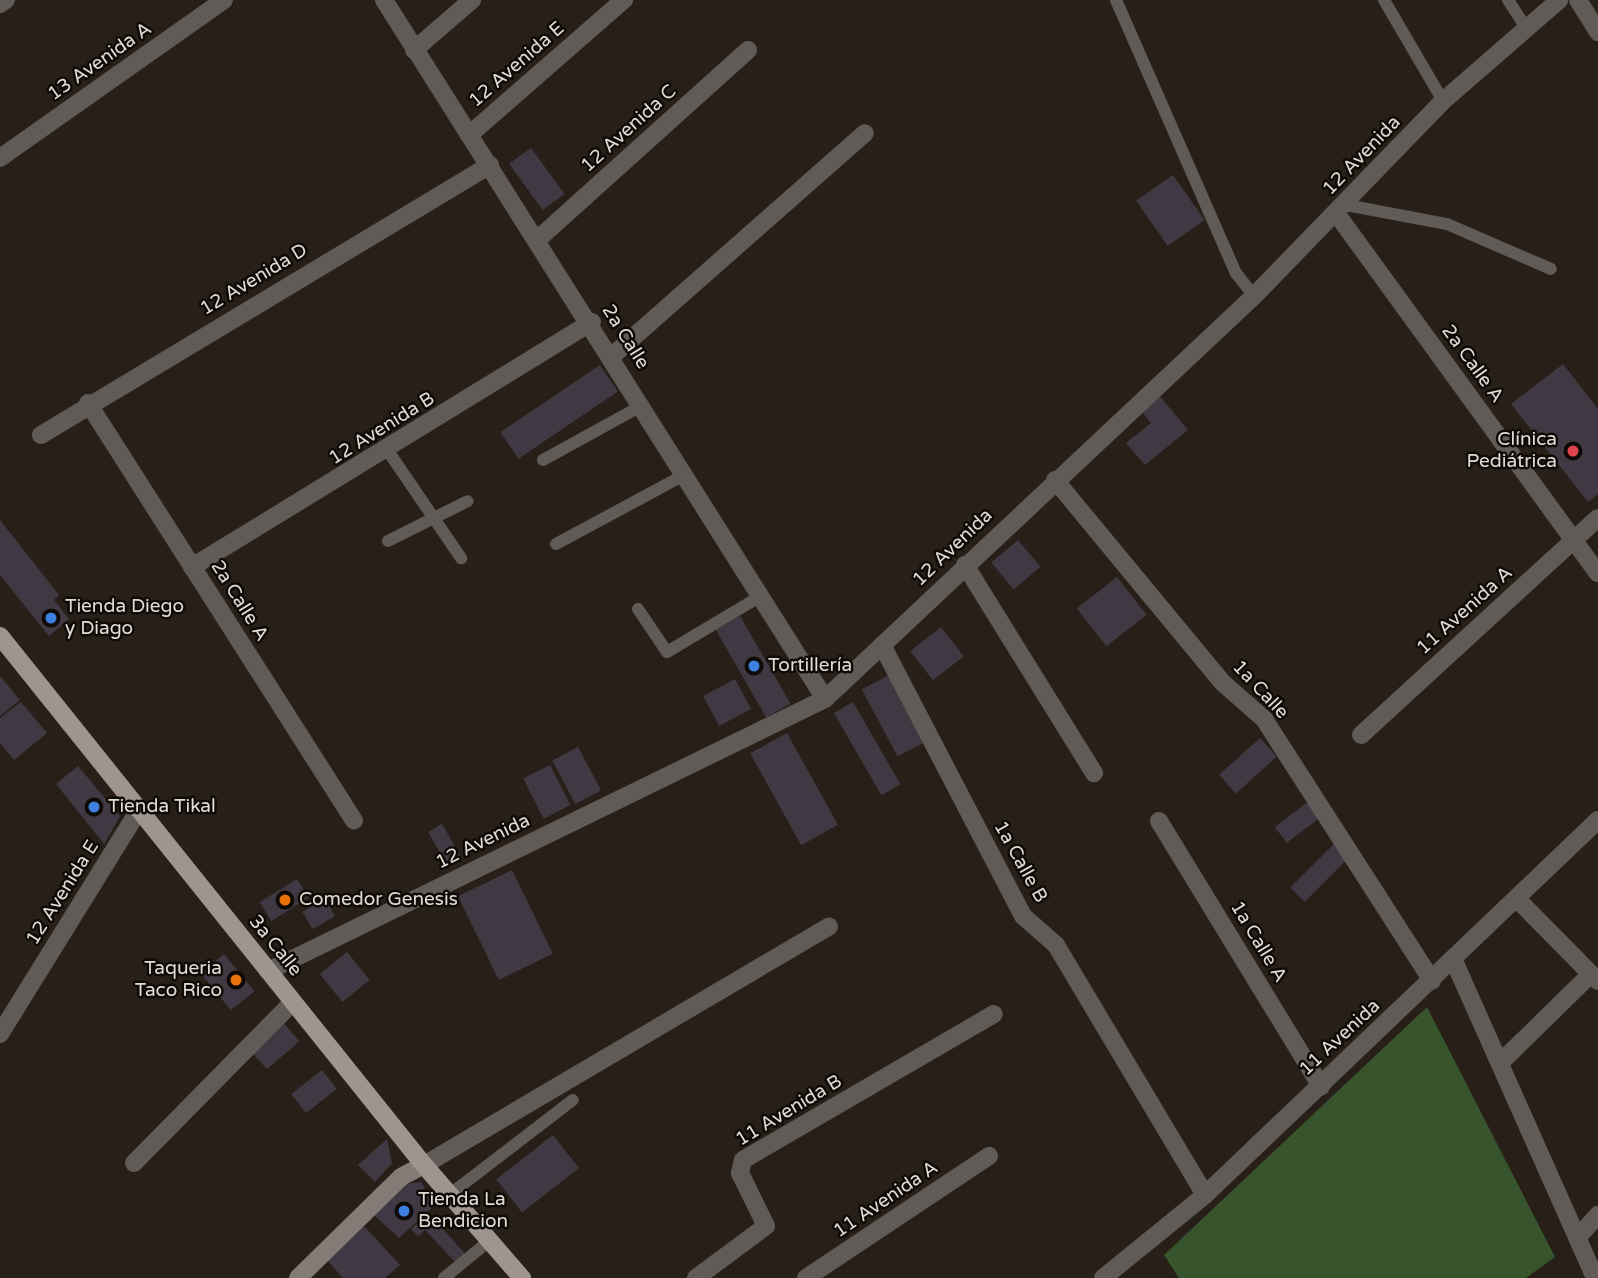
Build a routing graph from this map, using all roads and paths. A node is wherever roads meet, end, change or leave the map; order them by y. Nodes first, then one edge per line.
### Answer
1 (6, 0) edge
2 (224, 0) edge
3 (384, 0) edge
4 (472, 0) edge
5 (624, 0) edge
6 (1116, 0) edge
7 (1384, 0) edge
8 (1508, 0) edge
9 (1559, 0) edge
10 (1578, 0) edge
11 (0, 4) edge
12 (1526, 28) junction
13 (1598, 32) edge
14 (414, 50) junction
15 (748, 50) dead end
16 (1443, 101) junction
17 (865, 133) dead end
18 (470, 135) junction
19 (0, 158) edge
20 (490, 165) junction
21 (1341, 209) junction
22 (537, 240) junction
23 (1551, 270) dead end
24 (1254, 296) junction
25 (592, 322) junction
26 (612, 356) junction
27 (88, 403) junction
28 (643, 405) junction
29 (41, 435) dead end
30 (388, 451) junction
31 (543, 460) dead end
32 (686, 474) junction
33 (1055, 480) junction
34 (468, 500) dead end
35 (433, 517) junction
36 (1598, 518) edge
37 (1574, 540) junction
38 (388, 541) dead end
39 (556, 544) dead end
40 (461, 558) dead end
41 (965, 565) junction
42 (192, 567) junction
43 (1598, 573) edge
44 (761, 596) junction
45 (638, 609) dead end
46 (0, 636) edge
47 (882, 645) junction
48 (825, 699) junction
49 (1361, 735) dead end
50 (1094, 773) dead end
51 (139, 810) junction
52 (1598, 820) edge
53 (354, 821) dead end
54 (1159, 821) dead end
55 (1517, 899) junction
56 (829, 926) dead end
57 (1454, 961) junction
58 (268, 971) junction
59 (1594, 978) edge
60 (1432, 981) junction
61 (293, 1002) junction
62 (994, 1014) dead end
63 (0, 1034) edge
64 (1500, 1063) junction
65 (1321, 1086) junction
66 (573, 1100) dead end
67 (989, 1156) dead end
68 (134, 1163) dead end
69 (424, 1165) junction
70 (449, 1195) junction
71 (1205, 1195) junction
72 (1598, 1215) edge
73 (1578, 1237) junction
74 (489, 1241) junction
75 (298, 1278) edge
76 (444, 1278) edge
77 (522, 1278) edge
78 (696, 1278) edge
79 (806, 1278) edge
80 (1103, 1278) edge
81 (1595, 1278) edge

1 - 11 street
2 - 19 street, 13 Avenida A
3 - 14 street, 2a Calle
4 - 14 street
5 - 18 street, 12 Avenida E
6 - 24 lane
7 - 16 lane
8 - 12 lane
9 - 12 street, 12 Avenida
10 - 13 street
12 - 16 street, 12 Avenida
14 - 18 street, 2a Calle
15 - 22 street, 12 Avenida C
16 - 21 street, 12 Avenida
17 - 26 street
18 - 20 street, 2a Calle
20 - 22 street, 2a Calle
20 - 27 street, 12 Avenida D
21 - 23 lane
21 - 24 street, 12 Avenida
21 - 37 street, 2a Calle A
22 - 25 street, 2a Calle
24 - 33 street, 12 Avenida
25 - 26 street, 2a Calle
25 - 30 street, 12 Avenida B
26 - 28 street, 2a Calle
27 - 29 street, 12 Avenida D
27 - 42 street, 2a Calle A
28 - 31 lane
28 - 32 street, 2a Calle
30 - 35 lane
30 - 42 street, 12 Avenida B
32 - 39 lane
32 - 44 street, 2a Calle
33 - 41 street, 12 Avenida
33 - 60 street, 1a Calle
34 - 35 lane
35 - 38 lane
35 - 40 lane
36 - 37 street, 11 Avenida A
37 - 43 street, 2a Calle A
37 - 49 street, 11 Avenida A
41 - 47 street, 12 Avenida
41 - 50 street
42 - 53 street, 2a Calle A
44 - 45 lane
44 - 48 street, 2a Calle
46 - 51 main road, 3a Calle
47 - 48 street, 12 Avenida
47 - 71 street, 1a Calle B
48 - 58 street, 12 Avenida
51 - 58 main road, 3a Calle
51 - 63 street, 12 Avenida E
52 - 55 street, 11 Avenida
54 - 65 street, 1a Calle A
55 - 57 street, 11 Avenida
55 - 59 street
56 - 69 street
57 - 60 street, 11 Avenida
57 - 64 street
58 - 61 main road, 3a Calle
59 - 64 street
60 - 65 street, 11 Avenida
61 - 68 street
61 - 69 main road, 3a Calle
62 - 78 street, 11 Avenida B
64 - 73 street
65 - 71 street, 11 Avenida
66 - 70 lane
67 - 79 street, 11 Avenida A
69 - 70 main road, 3a Calle
69 - 75 main road
70 - 74 main road, 3a Calle
71 - 80 street, 11 Avenida
72 - 73 street
73 - 81 street
74 - 76 lane
74 - 77 main road, 3a Calle

